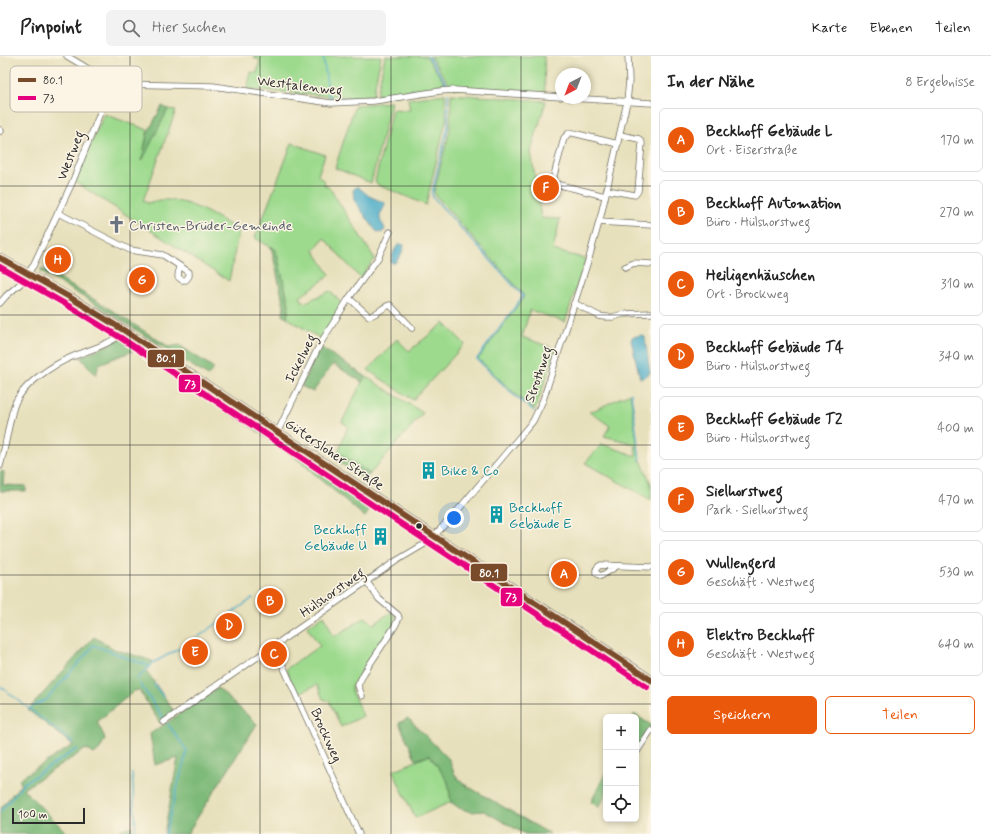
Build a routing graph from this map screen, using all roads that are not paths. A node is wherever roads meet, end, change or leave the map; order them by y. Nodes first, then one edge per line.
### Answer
1 (67, 56) edge
2 (628, 56) edge
3 (84, 66) edge
4 (142, 84) edge
5 (555, 97) edge
6 (591, 99) edge
7 (627, 102) junction
8 (651, 103) edge
9 (100, 112) edge
10 (620, 135) junction
11 (618, 144) junction
12 (606, 190) junction
13 (605, 196) junction
14 (58, 213) junction
15 (599, 222) junction
16 (651, 225) edge
17 (390, 232) dead end
18 (0, 258) edge
19 (651, 264) edge
20 (179, 266) dead end
21 (625, 267) dead end
22 (28, 274) junction
23 (349, 298) junction
24 (0, 303) edge
25 (574, 303) junction
26 (651, 313) edge
27 (412, 328) dead end
28 (125, 330) junction
29 (278, 431) junction
30 (0, 466) edge
31 (434, 536) junction
32 (617, 566) dead end
33 (651, 567) edge
34 (367, 582) junction
35 (274, 646) junction
36 (651, 680) edge
37 (362, 696) dead end
38 (164, 722) dead end
39 (651, 730) edge
40 (638, 750) edge
41 (359, 834) edge

1 - 3 street, Westfalenweg
2 - 7 street, Strothweg
4 - 5 street, Westfalenweg
6 - 7 street
7 - 8 street
7 - 10 street, Strothweg
9 - 14 street, Westweg
10 - 11 street, Strothweg
10 - 12 street
11 - 12 street, Strothweg
11 - 13 street
12 - 13 street, Strothweg
13 - 15 street, Strothweg
14 - 20 street
14 - 22 street, Westweg
15 - 16 street
15 - 25 street, Strothweg
17 - 23 street, Ickelweg
18 - 22 main road, Gütersloher Straße
19 - 21 street
22 - 24 street, Westweg
22 - 28 main road, Gütersloher Straße
23 - 27 street
23 - 29 street, Ickelweg
25 - 26 street
25 - 31 street, Strothweg
28 - 29 main road, Gütersloher Straße
28 - 30 street
29 - 31 main road, Gütersloher Straße
31 - 34 street, Hülshorstweg
31 - 36 main road, Gütersloher Straße
32 - 33 street
34 - 35 street, Hülshorstweg
34 - 37 street
35 - 38 street, Hülshorstweg
35 - 41 street, Brockweg
39 - 40 street

